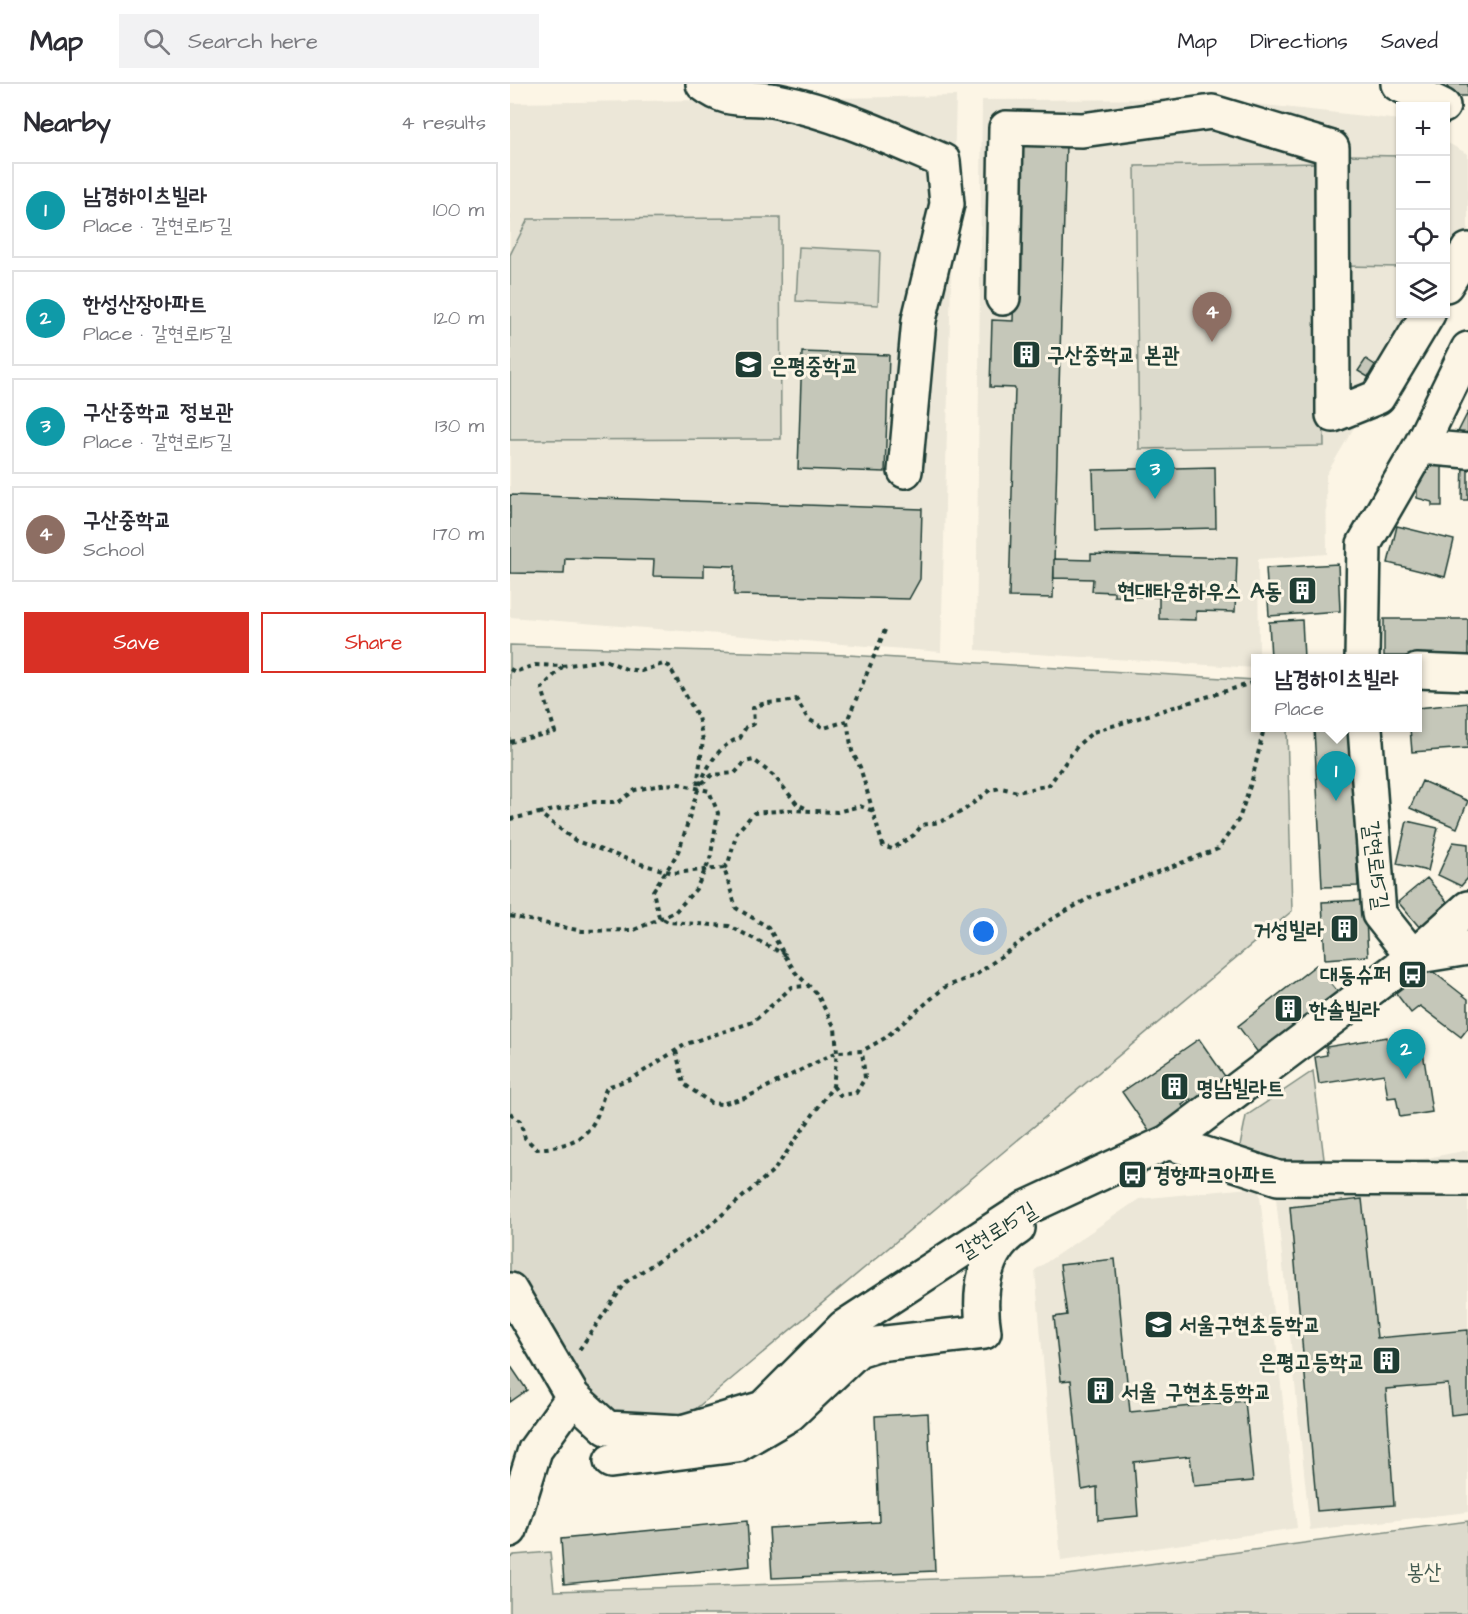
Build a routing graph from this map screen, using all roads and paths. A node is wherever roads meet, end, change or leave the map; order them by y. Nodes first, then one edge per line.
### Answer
1 (703, 84) edge
2 (1398, 84) edge
3 (1434, 102) edge
4 (1450, 110) edge
5 (1468, 119) edge
6 (1468, 250) edge
7 (1450, 279) edge
8 (1003, 298) dead end
9 (1426, 318) edge
10 (1468, 349) edge
11 (1420, 447) junction
12 (1468, 451) edge
13 (906, 471) dead end
14 (885, 630) dead end
15 (1362, 654) edge
16 (562, 666) junction
17 (510, 669) edge
18 (1422, 671) edge
19 (1468, 673) edge
20 (1251, 683) edge
21 (847, 721) junction
22 (1263, 732) edge
23 (1365, 732) edge
24 (510, 742) edge
25 (697, 788) junction
26 (823, 812) junction
27 (873, 812) junction
28 (539, 813) junction
29 (510, 819) edge
30 (724, 868) junction
31 (707, 869) junction
32 (665, 871) junction
33 (1468, 908) edge
34 (510, 916) edge
35 (659, 917) junction
36 (1468, 948) edge
37 (786, 955) junction
38 (1413, 957) junction
39 (809, 986) junction
40 (676, 1051) junction
41 (862, 1051) junction
42 (837, 1052) junction
43 (833, 1086) junction
44 (510, 1113) edge
45 (1167, 1142) junction
46 (1468, 1179) edge
47 (1084, 1181) junction
48 (510, 1290) edge
49 (577, 1356) dead end
50 (573, 1397) junction
51 (611, 1461) dead end
52 (510, 1530) edge

1 - 13 street
2 - 3 street
4 - 5 street
6 - 7 street
8 - 9 street
10 - 11 street
11 - 12 street
11 - 15 street
14 - 21 path
16 - 17 path
16 - 24 path
16 - 25 path
18 - 19 street
20 - 27 path
21 - 25 path
21 - 27 path
22 - 41 path
23 - 38 street, 갈현로15길
25 - 26 path
25 - 28 path
25 - 31 path
25 - 32 path
26 - 27 path
26 - 30 path
28 - 29 path
28 - 32 path
30 - 31 path
30 - 37 path
31 - 32 path
31 - 35 path
32 - 35 path
33 - 38 street, 갈현로15길
34 - 35 path
35 - 37 path
36 - 38 street
37 - 39 path
38 - 45 street, 갈현로15길
39 - 40 path
39 - 42 path
40 - 42 path
40 - 44 path
41 - 42 path
41 - 43 path
42 - 43 path
43 - 49 path
45 - 46 street
45 - 47 street, 갈현로15길
47 - 50 street, 갈현로15길
47 - 51 street
48 - 50 street, 갈현로15길
50 - 52 street

